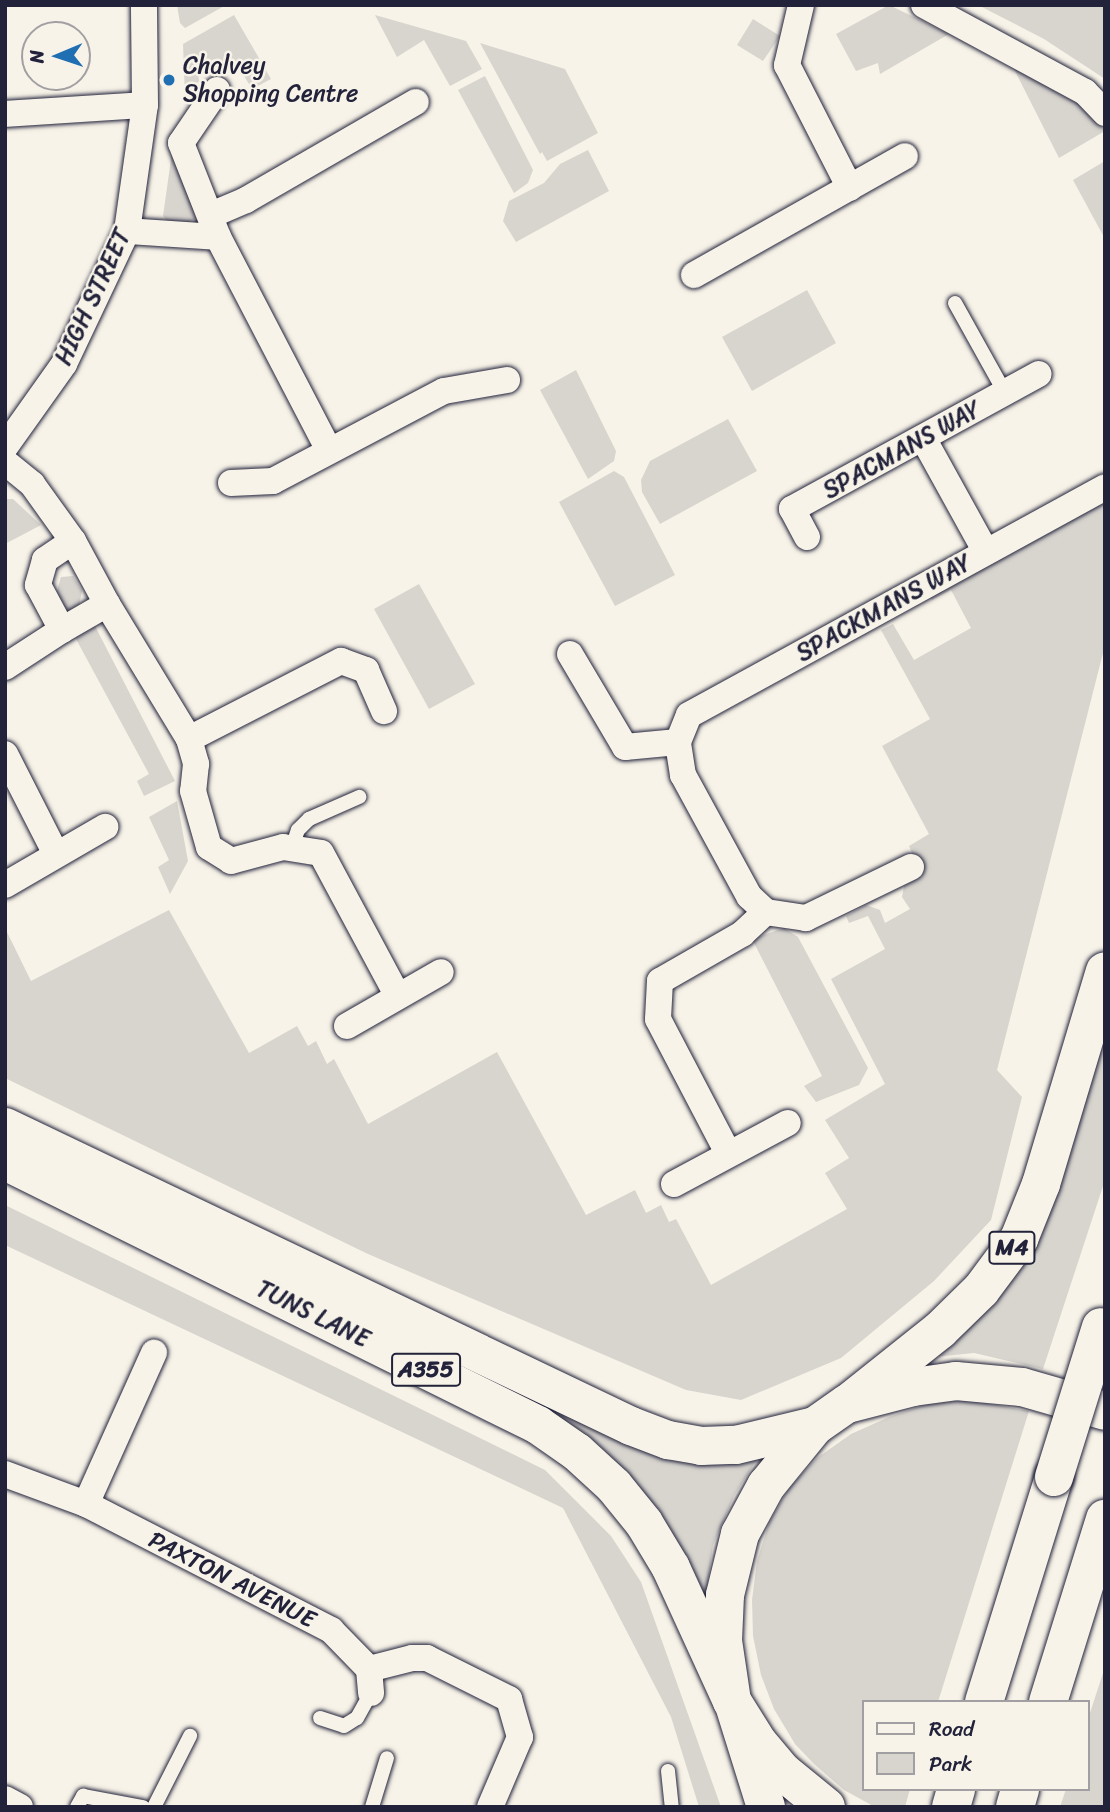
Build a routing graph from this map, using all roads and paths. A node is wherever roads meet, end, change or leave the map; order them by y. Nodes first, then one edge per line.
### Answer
1 (144, 5) edge
2 (801, 5) edge
3 (924, 5) edge
4 (217, 90) dead end
5 (416, 102) dead end
6 (145, 105) junction
7 (1105, 113) edge
8 (5, 114) edge
9 (905, 156) dead end
10 (850, 188) junction
11 (214, 226) junction
12 (127, 231) junction
13 (694, 275) dead end
14 (955, 303) dead end
15 (1039, 374) dead end
16 (507, 380) dead end
17 (1005, 393) junction
18 (923, 438) junction
19 (5, 447) edge
20 (329, 450) junction
21 (5, 462) edge
22 (231, 483) dead end
23 (1105, 487) edge
24 (807, 537) dead end
25 (73, 541) junction
26 (986, 552) junction
27 (107, 604) junction
28 (62, 631) junction
29 (570, 654) dead end
30 (5, 667) edge
31 (384, 711) dead end
32 (189, 739) junction
33 (678, 742) junction
34 (5, 754) edge
35 (359, 797) dead end
36 (105, 827) dead end
37 (292, 848) junction
38 (56, 854) junction
39 (911, 867) dead end
40 (5, 885) edge
41 (766, 912) junction
42 (1105, 971) edge
43 (441, 972) dead end
44 (397, 995) junction
45 (347, 1026) dead end
46 (788, 1124) dead end
47 (5, 1126) edge
48 (728, 1153) junction
49 (5, 1161) edge
50 (674, 1184) dead end
51 (1103, 1321) edge
52 (154, 1353) dead end
53 (847, 1404) junction
54 (1105, 1411) edge
55 (815, 1426) junction
56 (5, 1474) edge
57 (86, 1504) junction
58 (1105, 1519) edge
59 (370, 1681) junction
60 (985, 1700) edge
61 (1049, 1700) edge
62 (734, 1705) junction
63 (320, 1718) dead end
64 (190, 1737) dead end
65 (387, 1758) dead end
66 (668, 1771) dead end
67 (485, 1796) edge
68 (5, 1799) edge
69 (20, 1807) edge
70 (78, 1807) edge
71 (143, 1807) edge
72 (154, 1807) edge
73 (372, 1807) edge
74 (671, 1807) edge
75 (766, 1807) edge
76 (826, 1807) edge

1 - 6 street, HIGH STREET
2 - 10 street
3 - 7 street
4 - 11 street
5 - 11 street
6 - 8 street
6 - 12 street, HIGH STREET
9 - 10 street
10 - 13 street
11 - 12 street
11 - 20 street
12 - 19 street, HIGH STREET
14 - 17 lane
15 - 17 street, SPACMANS WAY
16 - 20 street
17 - 18 street, SPACMANS WAY
18 - 24 street, SPACMANS WAY
18 - 26 street
20 - 22 street
21 - 25 street
23 - 26 street, SPACKMANS WAY
25 - 27 street
25 - 28 street
26 - 33 street, SPACKMANS WAY
27 - 28 street
27 - 32 street
28 - 30 street
29 - 33 street
31 - 32 street
32 - 37 street
33 - 41 street
34 - 38 street
35 - 37 lane
36 - 38 street
37 - 44 street
38 - 40 street
39 - 41 street
41 - 48 street
42 - 53 main road, M4
43 - 44 street
44 - 45 street
46 - 48 street
47 - 55 main road, TUNS LANE / A355
48 - 50 street
49 - 62 main road, TUNS LANE / A355
51 - 60 main road, bridge
52 - 57 street
53 - 54 main road
53 - 55 main road
55 - 62 main road
56 - 57 street, PAXTON AVENUE
57 - 59 street, PAXTON AVENUE
58 - 61 main road
59 - 63 lane
59 - 67 street
62 - 75 main road
62 - 76 main road
64 - 72 lane
65 - 73 lane
66 - 74 lane
68 - 69 street
70 - 71 lane

